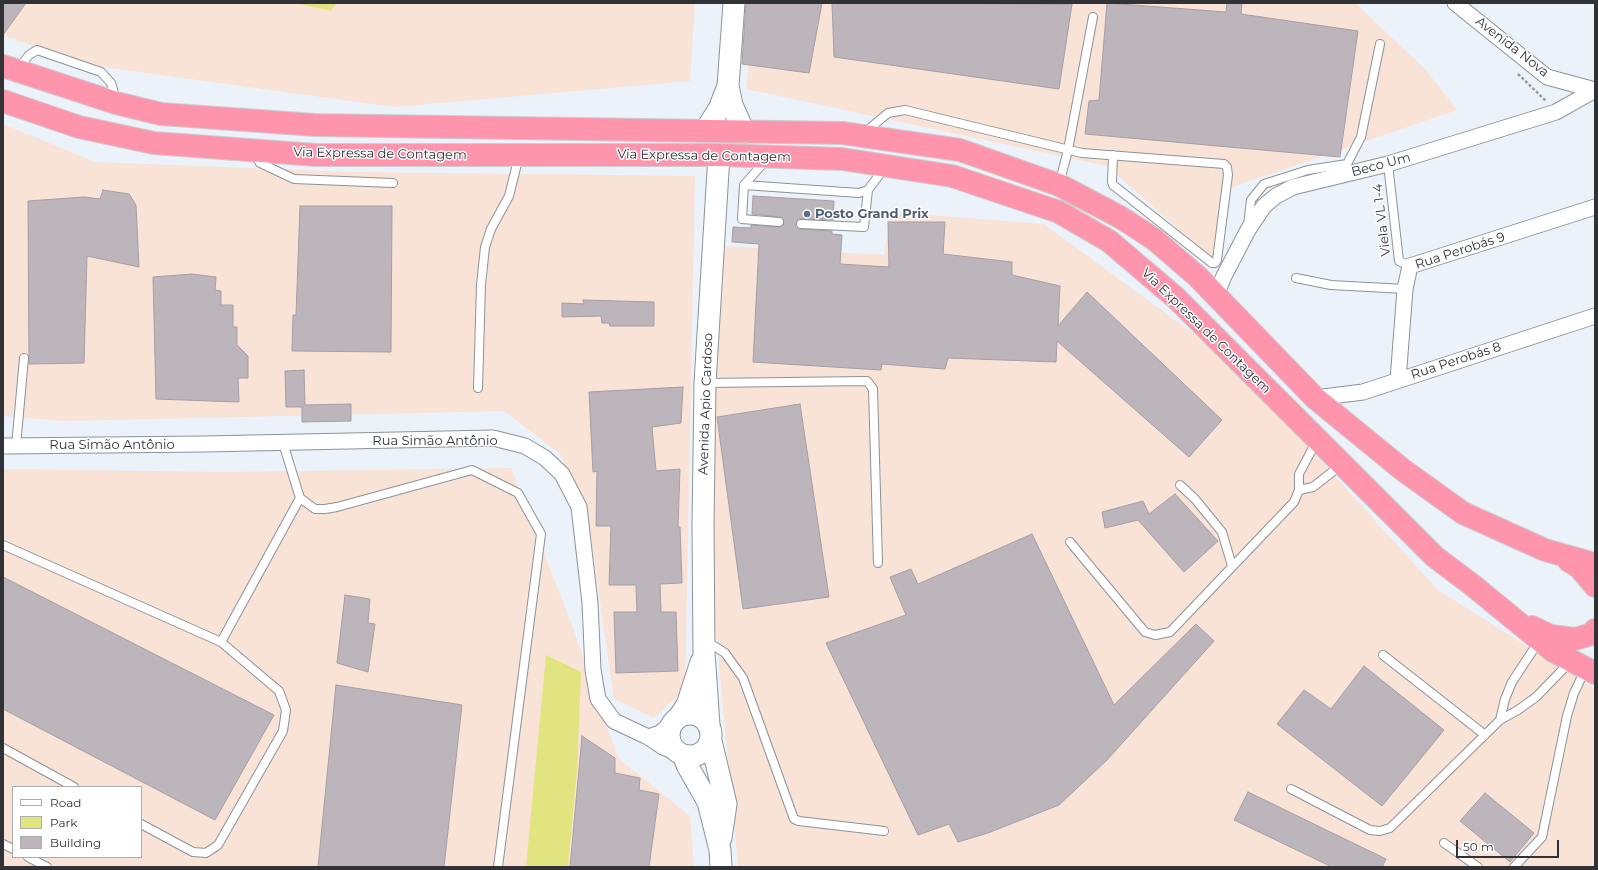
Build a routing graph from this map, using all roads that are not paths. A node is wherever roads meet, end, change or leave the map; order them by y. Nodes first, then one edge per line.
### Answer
1 (734, 3) edge
2 (1455, 3) edge
3 (1094, 17) dead end
4 (1380, 44) dead end
5 (10, 69) edge
6 (728, 86) junction
7 (1595, 90) edge
8 (3, 101) edge
9 (705, 131) junction
10 (744, 132) junction
11 (861, 136) junction
12 (252, 150) junction
13 (1068, 150) junction
14 (520, 155) junction
15 (719, 155) junction
16 (1113, 155) junction
17 (769, 156) junction
18 (1388, 164) junction
19 (886, 166) junction
20 (393, 183) dead end
21 (744, 185) junction
22 (1059, 185) junction
23 (868, 190) junction
24 (1595, 207) edge
25 (779, 222) dead end
26 (801, 224) dead end
27 (1248, 230) junction
28 (1410, 266) junction
29 (1296, 278) dead end
30 (1405, 289) junction
31 (1223, 302) junction
32 (1595, 316) edge
33 (24, 358) dead end
34 (1398, 380) junction
35 (704, 384) junction
36 (478, 388) dead end
37 (1315, 398) junction
38 (1318, 439) junction
39 (283, 442) junction
40 (10, 446) edge
41 (1341, 464) junction
42 (1180, 485) dead end
43 (1299, 490) junction
44 (300, 498) junction
45 (1070, 542) dead end
46 (3, 545) edge
47 (1545, 550) junction
48 (878, 563) dead end
49 (1595, 564) edge
50 (1232, 566) junction
51 (1595, 586) edge
52 (1515, 619) junction
53 (1595, 630) edge
54 (1540, 640) junction
55 (221, 642) junction
56 (704, 647) junction
57 (1383, 655) dead end
58 (1584, 667) edge
59 (676, 719) junction
60 (1500, 720) junction
61 (710, 733) junction
62 (1485, 735) junction
63 (648, 737) junction
64 (3, 748) edge
65 (680, 754) junction
66 (72, 786) edge
67 (1291, 789) dead end
68 (142, 825) edge
69 (884, 831) dead end
70 (1444, 843) dead end
71 (3, 844) edge
72 (12, 849) edge
73 (30, 858) edge
74 (720, 859) edge
75 (47, 867) edge
76 (498, 867) edge
77 (1478, 867) edge
78 (1514, 867) edge

1 - 6 street
2 - 7 street, Avenida Nova
3 - 13 lane
4 - 27 lane
5 - 9 highway, Via Expressa de Contagem
6 - 9 street
6 - 10 street
7 - 18 street, Beco Um
8 - 12 highway, Via Expressa de Contagem
9 - 10 highway, Via Expressa de Contagem
10 - 11 highway, Via Expressa de Contagem
11 - 13 lane
11 - 22 highway, Via Expressa de Contagem
12 - 14 highway, Via Expressa de Contagem
12 - 20 lane
13 - 16 lane
13 - 22 lane
14 - 15 highway, Via Expressa de Contagem
14 - 36 lane
15 - 17 highway, Via Expressa de Contagem
15 - 35 street, Avenida Apio Cardoso
16 - 16 lane
17 - 19 highway, Via Expressa de Contagem
17 - 21 lane
18 - 27 street, Beco Um
18 - 28 lane, Viela VL 1-4
19 - 23 lane
19 - 38 highway, Via Expressa de Contagem
21 - 23 lane
21 - 25 lane
22 - 31 highway, Via Expressa de Contagem
23 - 26 lane
24 - 28 street, Rua Perobás 9
27 - 31 street, Beco Um
28 - 30 street, Rua Perobás 9
29 - 30 lane
30 - 34 street, Rua Perobás 9
31 - 37 highway, Via Expressa de Contagem
32 - 34 street, Rua Perobás 8
33 - 40 lane
34 - 37 street, Rua Perobás 8
35 - 48 lane
35 - 56 street, Avenida Apio Cardoso
37 - 47 highway, Via Expressa de Contagem
38 - 41 highway, Via Expressa de Contagem
38 - 43 lane
39 - 40 street, Rua Simão Antônio
39 - 44 lane
39 - 63 street, Rua Simão Antônio
41 - 43 lane
41 - 52 highway, Via Expressa de Contagem
42 - 50 lane
43 - 50 lane
44 - 55 lane
44 - 76 lane
45 - 50 lane
46 - 55 lane
47 - 49 highway
47 - 51 highway
52 - 53 highway
52 - 54 highway
54 - 58 highway
54 - 60 lane
55 - 68 lane
56 - 59 street, Avenida Apio Cardoso
56 - 61 street, Avenida Apio Cardoso
56 - 69 lane
57 - 62 lane
58 - 60 lane
58 - 78 lane
59 - 61 street
59 - 63 street
59 - 65 street
60 - 62 lane
61 - 65 street
61 - 74 street, Avenida Apio Cardoso
62 - 67 lane
63 - 65 street, Rua Simão Antônio
64 - 66 lane
65 - 74 street, Avenida Apio Cardoso
70 - 77 lane
71 - 72 lane
73 - 75 lane

